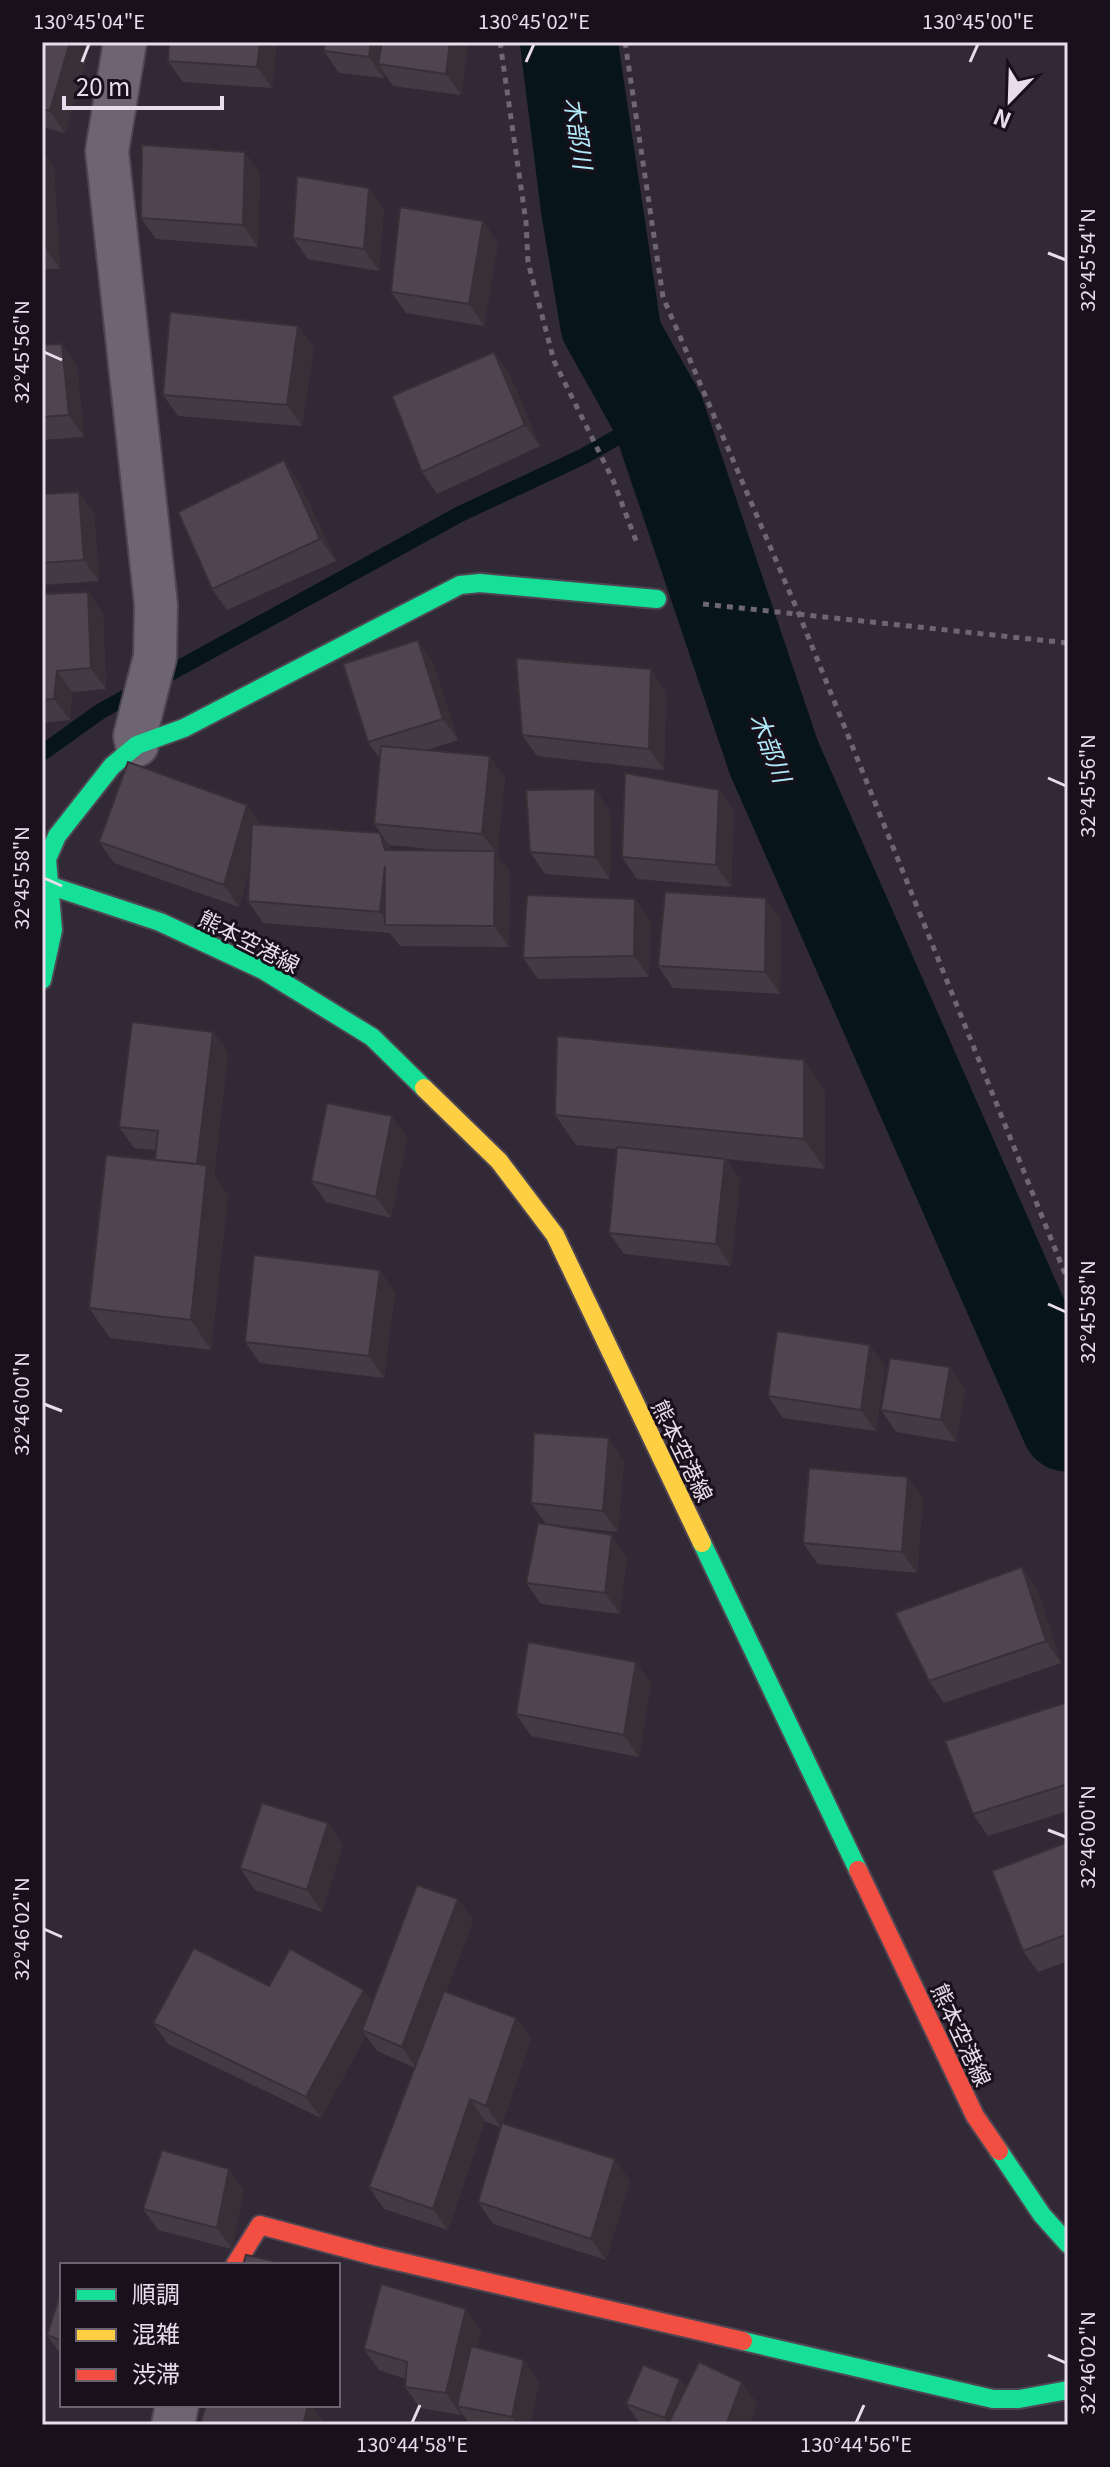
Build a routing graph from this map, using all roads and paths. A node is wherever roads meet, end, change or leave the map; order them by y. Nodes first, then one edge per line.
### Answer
1 (125, 42) edge
2 (500, 42) edge
3 (625, 42) edge
4 (657, 599) joint
5 (691, 602) dead end
6 (799, 614) junction
7 (1068, 643) edge
8 (137, 735) junction
9 (45, 883) edge
10 (42, 980) edge
11 (1068, 1281) edge
12 (1068, 2244) edge
13 (236, 2263) edge
14 (1068, 2390) edge
15 (1020, 2412) edge

1 - 8 street
2 - 4 path
3 - 6 path
4 - 8 main road
5 - 6 path
6 - 7 path
6 - 11 path
8 - 9 main road
9 - 10 main road
9 - 12 main road, 熊本空港線
13 - 15 main road
14 - 15 main road

